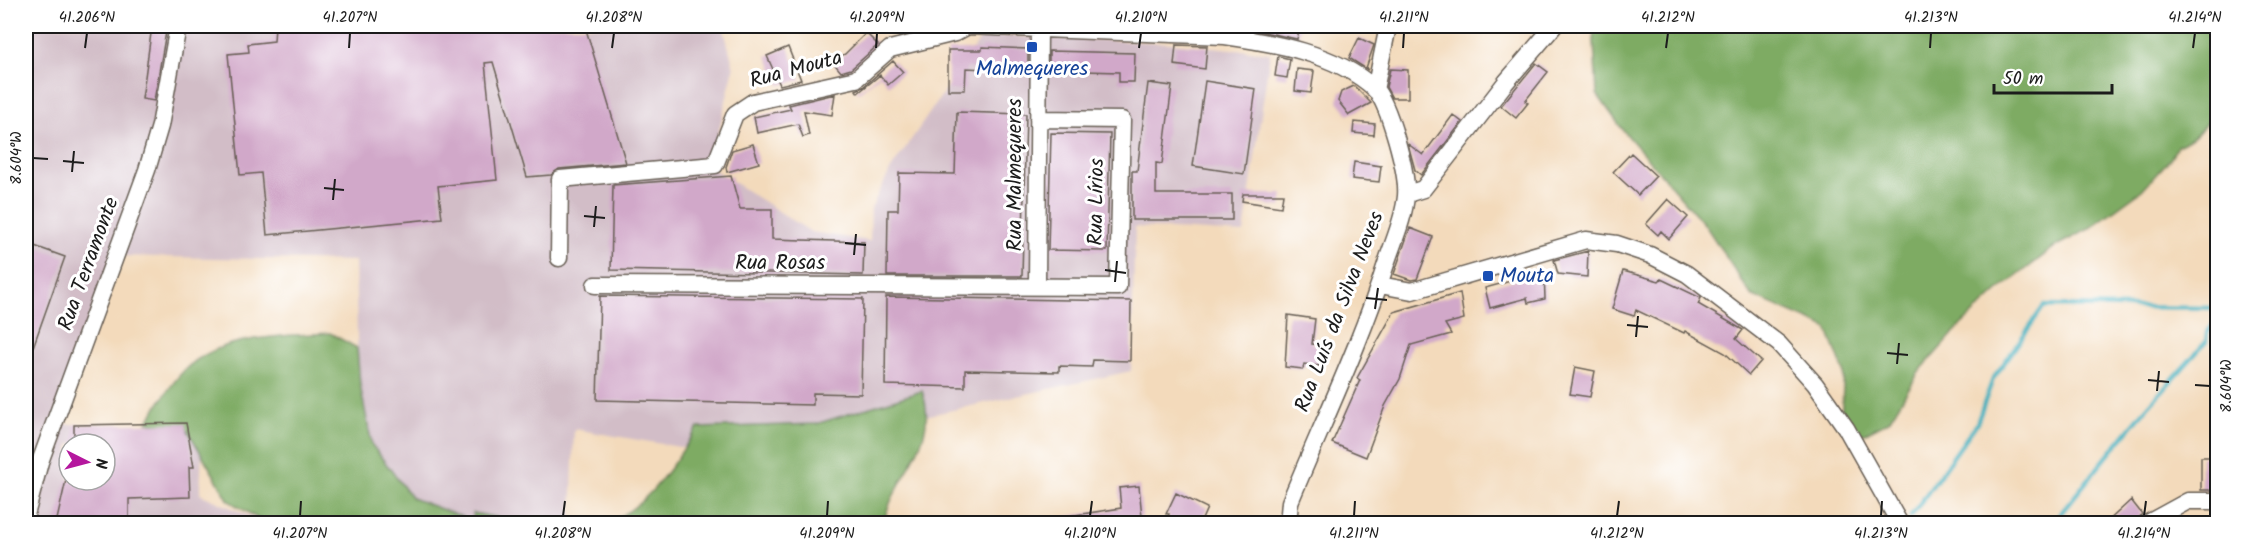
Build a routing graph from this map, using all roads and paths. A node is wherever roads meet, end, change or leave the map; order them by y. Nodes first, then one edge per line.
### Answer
1 (178, 26) edge
2 (968, 26) edge
3 (1388, 26) edge
4 (1554, 26) edge
5 (1039, 29) junction
6 (1375, 90) junction
7 (1038, 119) junction
8 (1407, 194) junction
9 (559, 258) dead end
10 (595, 285) dead end
11 (1037, 285) junction
12 (1380, 285) junction
13 (2217, 501) edge
14 (26, 514) edge
15 (1288, 524) edge
16 (1900, 524) edge
17 (2146, 524) edge

1 - 14 street, Rua Terramonte
2 - 5 street
2 - 9 street, Rua Mouta
3 - 6 street
4 - 8 street, Rua Luís da Silva Neves
5 - 6 street
5 - 7 street, Rua Malmequeres
6 - 8 street
7 - 11 street, Rua Malmequeres
7 - 11 street, Rua Lírios
8 - 12 street, Rua Luís da Silva Neves
10 - 11 street, Rua Rosas
12 - 15 street, Rua Luís da Silva Neves
12 - 16 street
13 - 17 street

